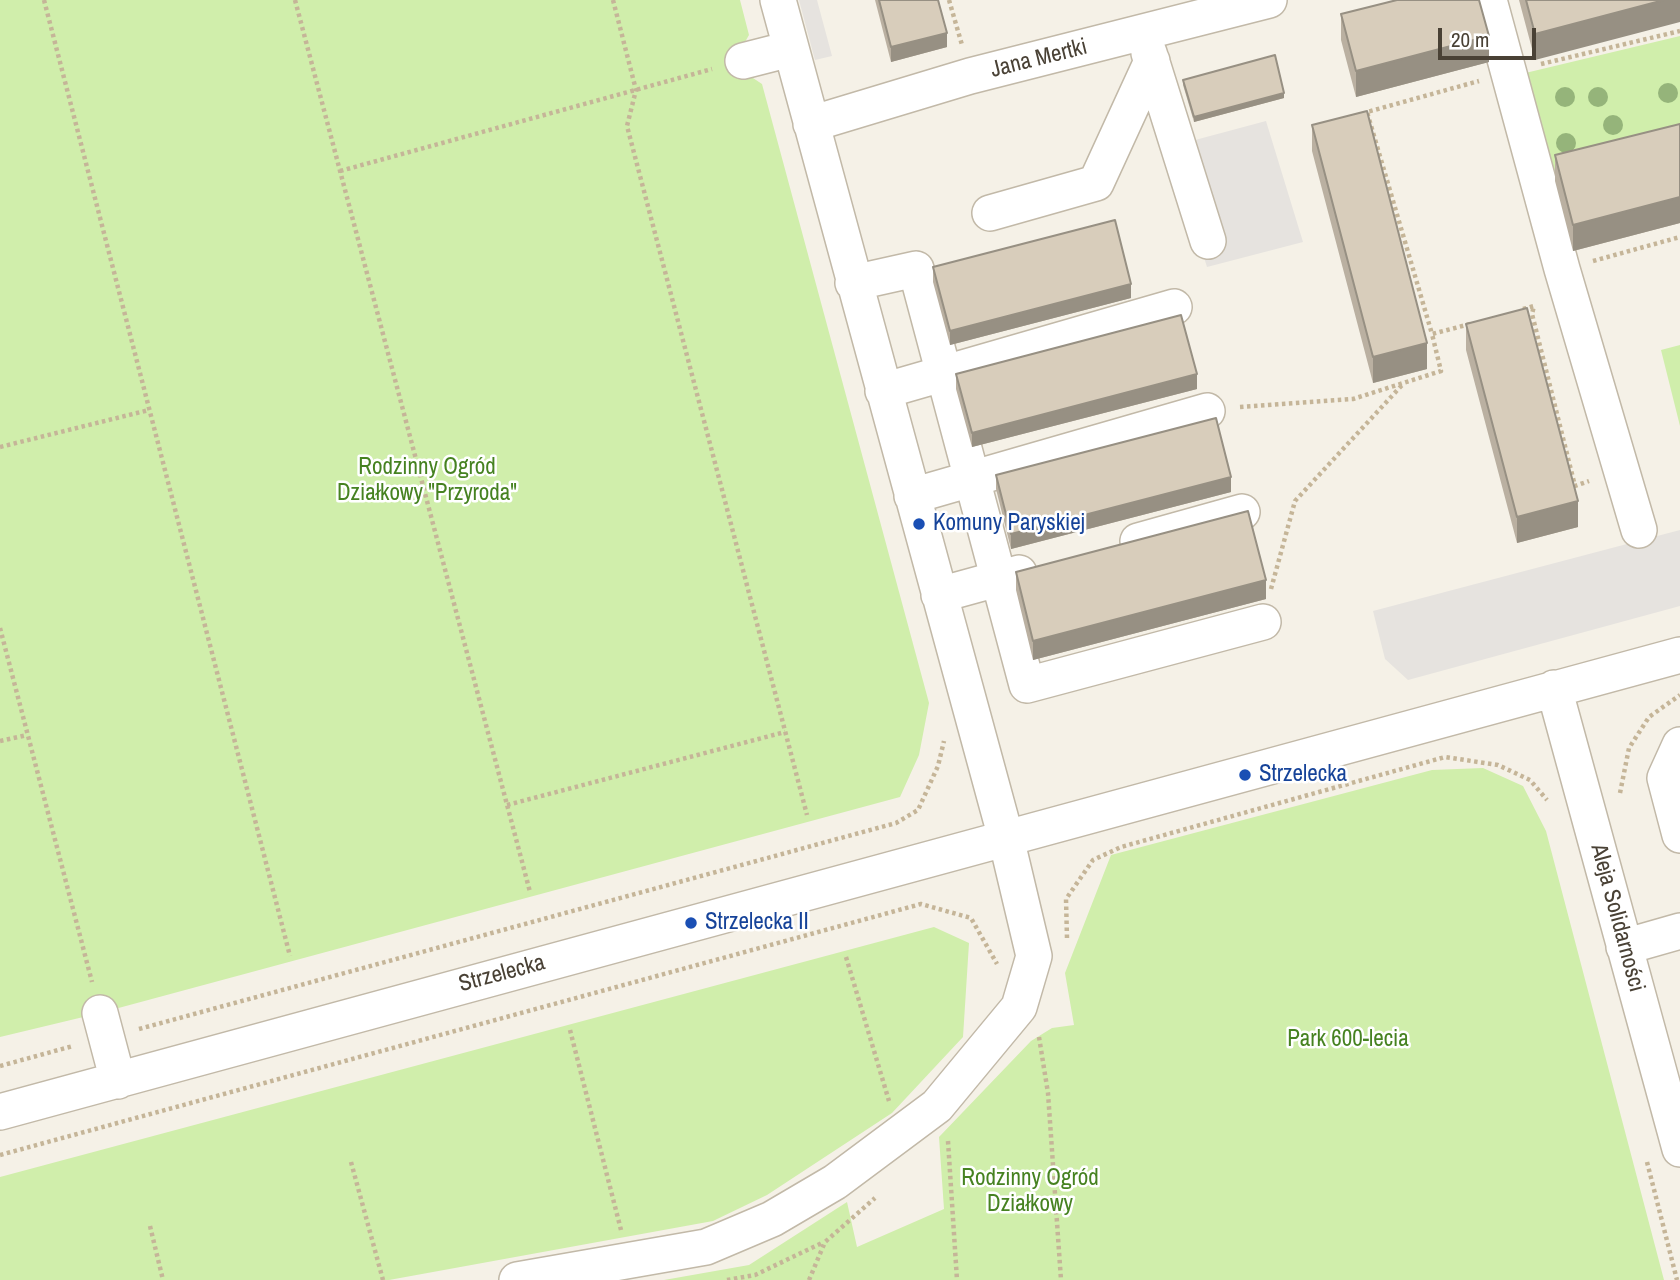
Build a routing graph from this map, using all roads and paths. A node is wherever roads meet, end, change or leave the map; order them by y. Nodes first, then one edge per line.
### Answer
1 (44, 0) edge
2 (295, 0) edge
3 (612, 0) edge
4 (778, 0) edge
5 (949, 0) edge
6 (1269, 0) edge
7 (1489, 0) edge
8 (1680, 31) edge
9 (1147, 47) junction
10 (790, 49) junction
11 (743, 61) joint
12 (1510, 72) junction
13 (970, 76) junction
14 (636, 90) junction
15 (811, 124) junction
16 (340, 171) junction
17 (990, 213) dead end
18 (1680, 237) edge
19 (1208, 240) dead end
20 (1562, 269) junction
21 (853, 283) junction
22 (1174, 307) dead end
23 (1521, 310) edge
24 (1480, 321) edge
25 (1432, 334) junction
26 (944, 374) junction
27 (1403, 384) junction
28 (883, 391) junction
29 (149, 410) junction
30 (1207, 411) joint
31 (0, 447) edge
32 (1622, 469) junction
33 (972, 478) junction
34 (912, 496) junction
35 (1242, 512) edge
36 (1639, 530) dead end
37 (1101, 551) edge
38 (1050, 565) edge
39 (999, 579) junction
40 (939, 595) junction
41 (1263, 622) joint
42 (0, 628) edge
43 (1680, 655) edge
44 (1554, 688) junction
45 (1680, 695) edge
46 (785, 732) junction
47 (27, 735) junction
48 (946, 736) dead end
49 (0, 741) edge
50 (1680, 744) edge
51 (1619, 796) dead end
52 (1548, 803) dead end
53 (507, 805) junction
54 (807, 815) dead end
55 (1680, 835) edge
56 (1006, 838) junction
57 (530, 892) dead end
58 (1680, 931) edge
59 (1624, 947) junction
60 (290, 956) dead end
61 (1034, 956) junction
62 (846, 957) dead end
63 (104, 1025) junction
64 (570, 1030) dead end
65 (1039, 1035) dead end
66 (0, 1066) edge
67 (118, 1080) junction
68 (0, 1112) edge
69 (892, 1113) dead end
70 (947, 1129) dead end
71 (1680, 1149) edge
72 (0, 1155) edge
73 (351, 1162) dead end
74 (851, 1221) dead end
75 (150, 1226) dead end
76 (623, 1237) dead end
77 (825, 1242) junction
78 (163, 1280) edge
79 (383, 1280) edge
80 (517, 1280) edge
81 (727, 1280) edge
82 (809, 1280) edge
83 (957, 1280) edge
84 (1061, 1280) edge

1 - 29 path
2 - 16 path
3 - 14 path
4 - 10 street
5 - 13 path
6 - 9 street, Jana Mertki
7 - 12 street
8 - 12 path
9 - 13 street, Jana Mertki
9 - 17 street
9 - 19 street
10 - 11 street
10 - 15 street
11 - 14 path
12 - 20 street
12 - 25 path
13 - 15 street, Jana Mertki
14 - 16 path
14 - 46 path
15 - 21 street
16 - 53 path
18 - 20 path
20 - 32 street
21 - 26 street
21 - 28 street
22 - 26 street
23 - 32 path
24 - 25 path
25 - 27 path
26 - 28 street
26 - 33 street
27 - 30 path
27 - 41 path
28 - 34 street
29 - 31 path
29 - 60 path
30 - 33 street
32 - 36 street
33 - 34 street
33 - 39 street
34 - 40 street
35 - 37 street
38 - 39 street
39 - 40 street
39 - 41 street
40 - 56 street
42 - 47 path
43 - 44 street, Strzelecka
44 - 56 street, Strzelecka
44 - 59 street, Aleja Solidarności
45 - 51 path
46 - 53 path
46 - 54 path
47 - 49 path
47 - 63 path
48 - 63 path
50 - 55 street
52 - 61 path
53 - 57 path
56 - 61 street
56 - 67 street, Strzelecka
58 - 59 street
59 - 71 street, Aleja Solidarności
61 - 72 path
61 - 80 street
62 - 69 path
63 - 66 path
63 - 67 street
64 - 76 path
65 - 84 path
67 - 68 street, Strzelecka
70 - 83 path
73 - 79 path
74 - 77 path
75 - 78 path
77 - 81 path
77 - 82 path

